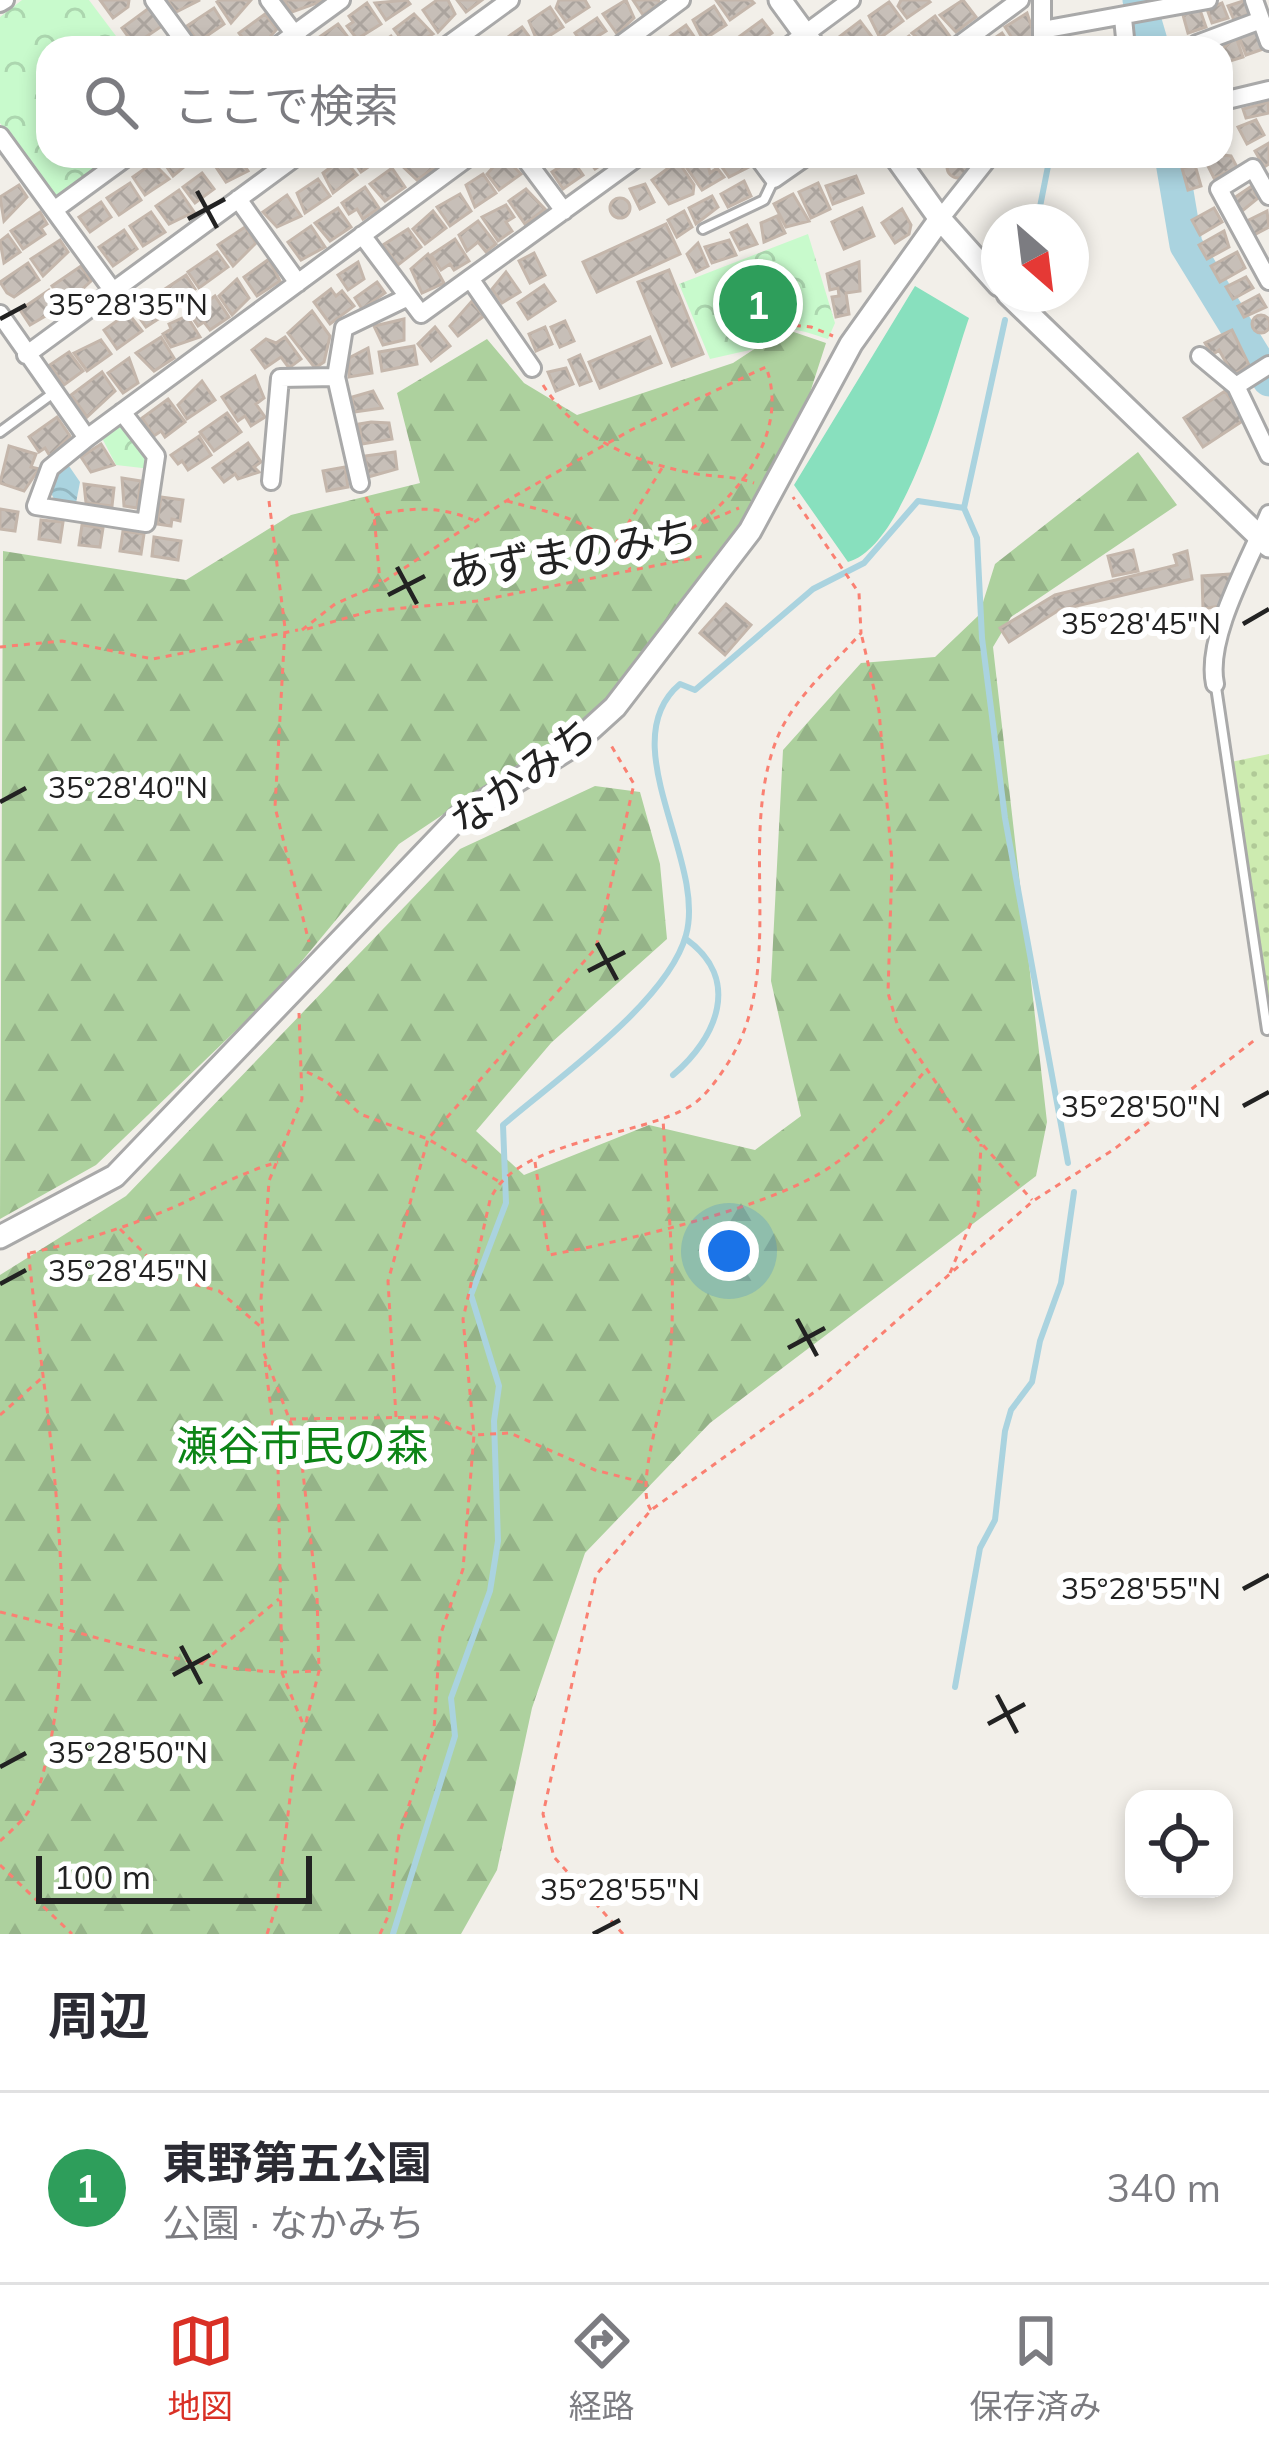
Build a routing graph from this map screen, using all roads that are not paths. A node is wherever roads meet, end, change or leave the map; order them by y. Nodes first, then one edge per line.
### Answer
1 (154, 0) edge
2 (269, 0) edge
3 (340, 0) edge
4 (510, 0) edge
5 (681, 0) edge
6 (780, 0) edge
7 (851, 0) edge
8 (1020, 0) edge
9 (1042, 0) edge
10 (1208, 0) edge
11 (1254, 0) edge
12 (1152, 9) edge
13 (1261, 20) junction
14 (180, 36) edge
15 (295, 36) edge
16 (304, 36) edge
17 (460, 36) edge
18 (632, 36) edge
19 (798, 36) edge
20 (810, 36) edge
21 (971, 36) edge
22 (1042, 36) edge
23 (1053, 36) edge
24 (1134, 36) edge
25 (1218, 36) edge
26 (1269, 42) edge
27 (1269, 90) edge
28 (1233, 99) edge
29 (0, 136) edge
30 (112, 168) edge
31 (281, 168) edge
32 (454, 168) edge
33 (533, 168) edge
34 (623, 168) edge
35 (766, 168) edge
36 (790, 168) edge
37 (904, 168) edge
38 (980, 168) edge
39 (774, 179) junction
40 (1269, 196) edge
41 (238, 200) junction
42 (54, 210) junction
43 (564, 211) junction
44 (940, 219) junction
45 (703, 229) dead end
46 (362, 236) junction
47 (981, 265) edge
48 (471, 280) junction
49 (1269, 281) edge
50 (298, 283) junction
51 (113, 291) junction
52 (408, 297) junction
53 (1028, 312) edge
54 (0, 314) edge
55 (26, 355) junction
56 (1200, 356) dead end
57 (532, 368) road end
58 (1265, 368) edge
59 (336, 377) junction
60 (1236, 386) junction
61 (54, 393) junction
62 (122, 412) junction
63 (0, 433) edge
64 (87, 438) junction
65 (1269, 455) edge
66 (271, 481) road end
67 (360, 482) road end
68 (1269, 514) edge
69 (1264, 542) edge
70 (1215, 684) joint
71 (1267, 1030) edge
72 (0, 1237) edge

1 - 14 street
2 - 15 street
3 - 16 street
4 - 17 street
5 - 18 street
6 - 19 street
7 - 20 street
8 - 21 street
9 - 22 street
10 - 12 street
11 - 13 street
12 - 23 street
12 - 24 street
13 - 25 street
13 - 26 street
27 - 28 street
29 - 42 street
30 - 42 street
31 - 41 street
32 - 46 street
33 - 43 street
34 - 43 street
35 - 39 street
36 - 39 street
37 - 44 street
38 - 44 street
39 - 45 lane
40 - 49 street
41 - 50 street
41 - 51 street
42 - 51 street
43 - 48 street
44 - 47 street
44 - 72 street, なかみち
46 - 50 street
46 - 52 street
48 - 52 street
48 - 57 street
50 - 62 street
51 - 55 street
52 - 59 street
53 - 69 street
54 - 55 street
55 - 61 street
56 - 60 street
58 - 60 street
59 - 66 street
59 - 67 street
60 - 65 street
61 - 63 lane
61 - 64 street
62 - 64 street
62 - 64 street
68 - 69 street
69 - 70 street
70 - 71 lane

